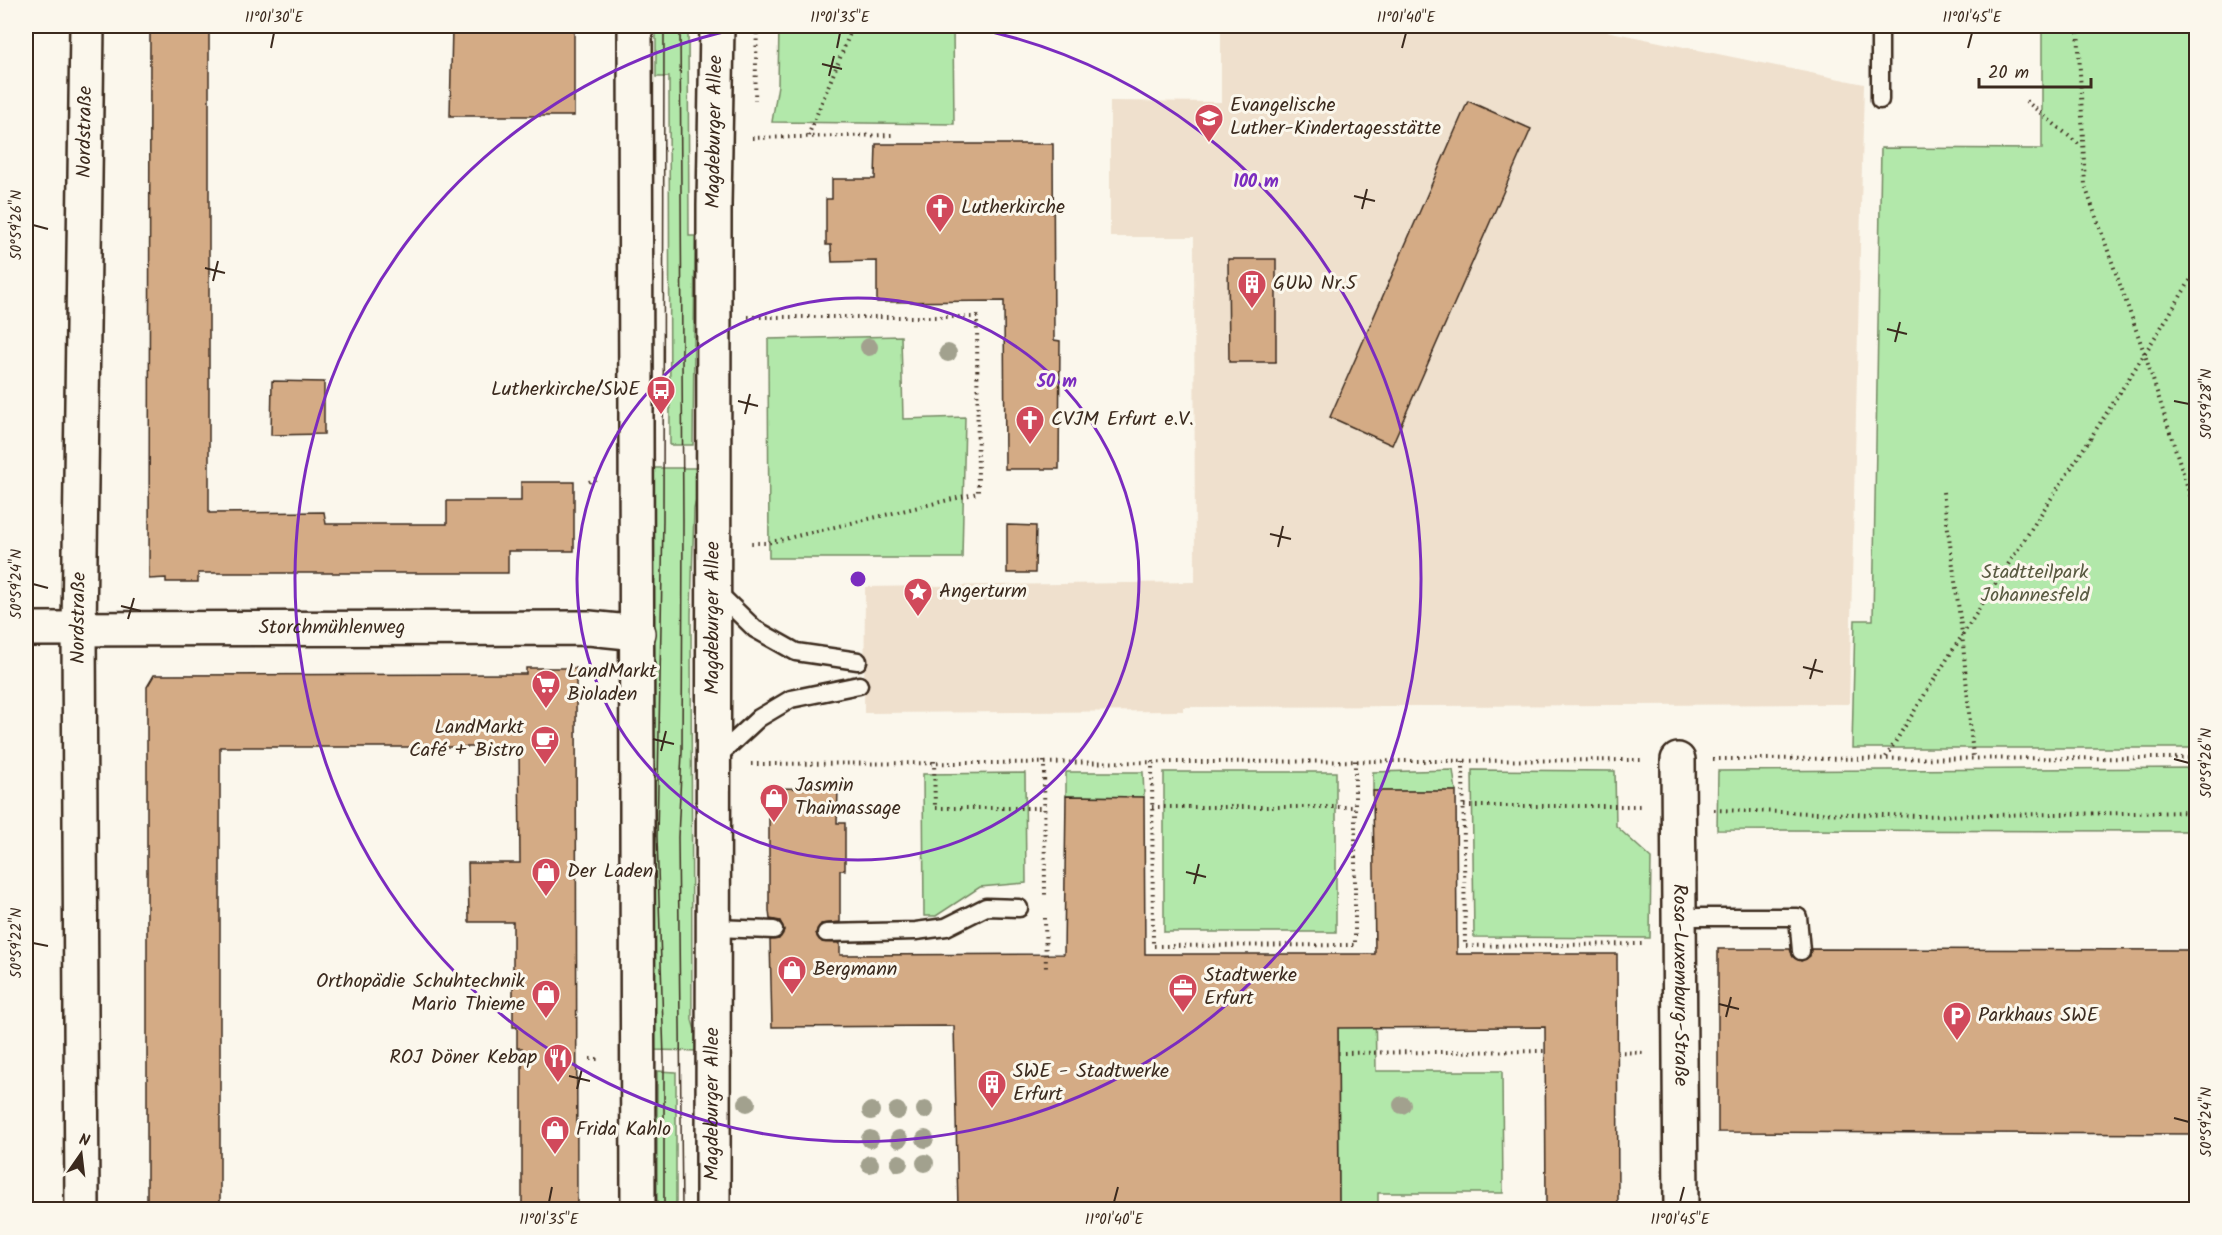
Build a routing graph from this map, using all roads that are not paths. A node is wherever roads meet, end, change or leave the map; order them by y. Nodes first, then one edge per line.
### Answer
1 (87, 26) edge
2 (635, 26) edge
3 (717, 26) edge
4 (1880, 26) edge
5 (1880, 100) dead end
6 (714, 589) junction
7 (26, 629) edge
8 (79, 630) junction
9 (638, 633) junction
10 (858, 661) dead end
11 (859, 685) dead end
12 (1678, 760) road end
13 (714, 763) junction
14 (1019, 908) dead end
15 (714, 928) junction
16 (774, 930) dead end
17 (1678, 930) junction
18 (826, 933) dead end
19 (1801, 951) dead end
20 (82, 1209) edge
21 (638, 1209) edge
22 (713, 1209) edge
23 (1681, 1209) edge

1 - 8 main road, Nordstraße
2 - 9 main road
3 - 6 main road, Magdeburger Allee
4 - 5 lane
6 - 10 lane
6 - 13 main road, Magdeburger Allee
7 - 8 main road, Storchmühlenweg
8 - 9 main road, Storchmühlenweg
8 - 20 main road, Nordstraße
9 - 21 main road
11 - 13 lane
12 - 17 main road, Rosa-Luxemburg-Straße
13 - 15 main road, Magdeburger Allee
14 - 18 lane
15 - 16 lane
15 - 22 main road, Magdeburger Allee
17 - 19 lane
17 - 23 main road, Rosa-Luxemburg-Straße

